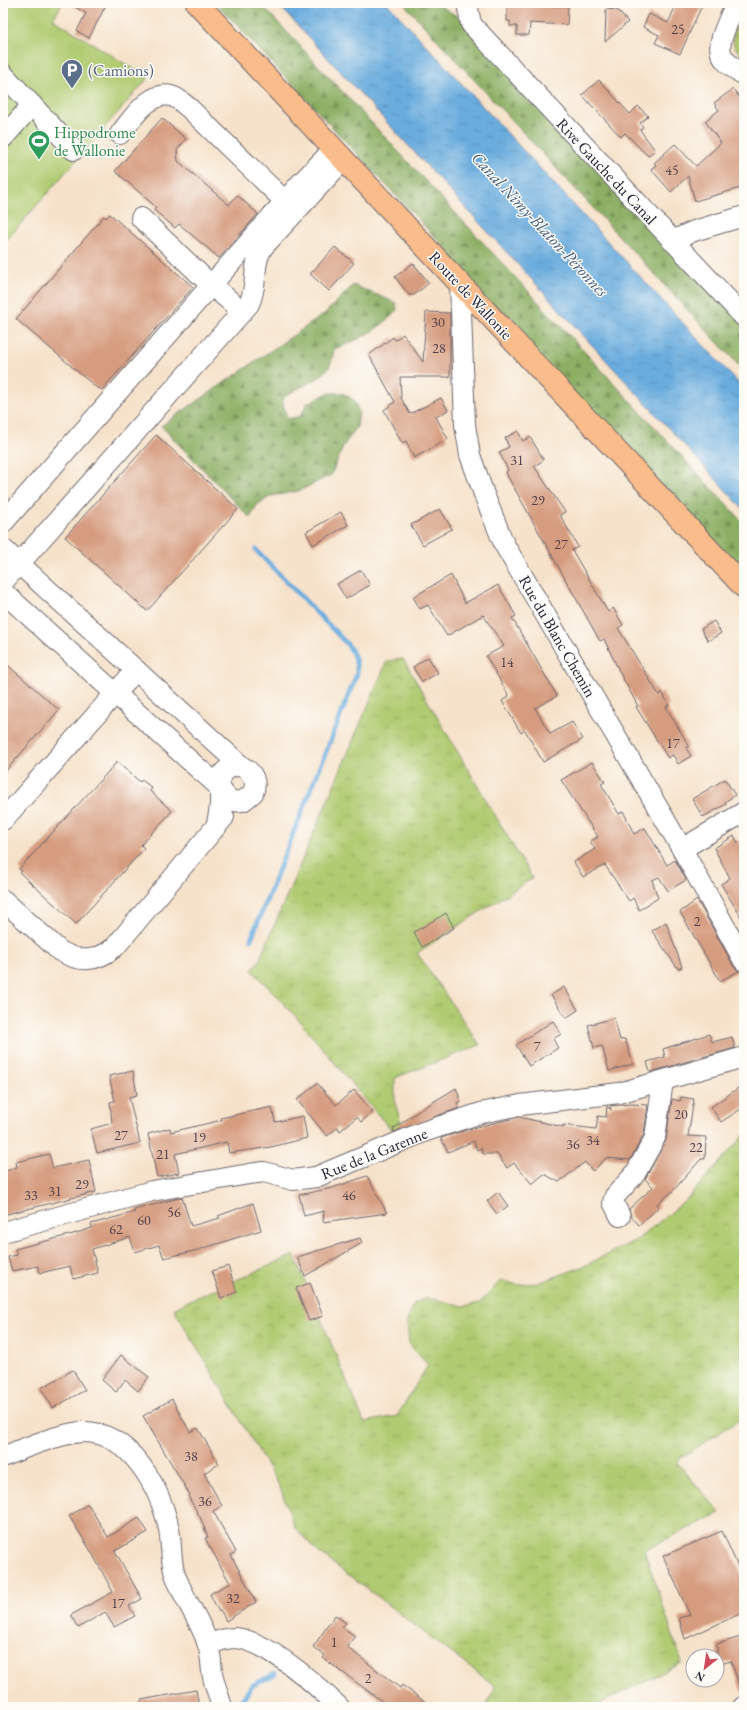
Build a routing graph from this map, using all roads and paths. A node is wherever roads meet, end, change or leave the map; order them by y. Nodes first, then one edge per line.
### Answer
1 (197, 3) edge
2 (467, 3) edge
3 (744, 9) edge
4 (3, 74) edge
5 (744, 75) edge
6 (32, 105) junction
7 (120, 134) dead end
8 (3, 138) edge
9 (74, 150) dead end
10 (339, 154) junction
11 (290, 206) junction
12 (744, 216) edge
13 (141, 218) dead end
14 (672, 241) junction
15 (460, 283) junction
16 (211, 285) junction
17 (242, 311) junction
18 (744, 317) edge
19 (3, 523) edge
20 (3, 549) edge
21 (20, 564) junction
22 (3, 582) edge
23 (744, 587) edge
24 (3, 592) edge
25 (136, 670) junction
26 (116, 693) junction
27 (140, 716) junction
28 (89, 724) junction
29 (241, 766) junction
30 (219, 788) junction
31 (237, 802) junction
32 (744, 812) edge
33 (3, 820) edge
34 (216, 827) junction
35 (682, 849) junction
36 (3, 900) edge
37 (744, 961) edge
38 (744, 1057) edge
39 (663, 1081) junction
40 (620, 1216) dead end
41 (3, 1232) edge
42 (3, 1456) edge
43 (208, 1645) junction
44 (222, 1707) edge
45 (339, 1707) edge

1 - 10 main road, Route de Wallonie
2 - 14 street, Rive Gauche du Canal
3 - 5 street
4 - 6 street
6 - 8 street
6 - 9 street
7 - 11 street
10 - 11 street
10 - 15 main road, Route de Wallonie
11 - 16 street
11 - 17 street
12 - 14 street
13 - 16 street
14 - 18 street, Rive Gauche du Canal
15 - 23 main road, Route de Wallonie
15 - 35 street, Rue du Blanc Chemin
16 - 17 street
16 - 19 street
17 - 21 street
20 - 21 street
21 - 22 street
21 - 25 street
24 - 26 street
25 - 26 street
25 - 29 street
26 - 27 street
26 - 28 street
27 - 28 street
27 - 30 street
28 - 33 street
29 - 30 street
29 - 31 street
30 - 31 street
30 - 34 street
31 - 34 street
32 - 35 street
34 - 36 street
35 - 37 street, Rue du Blanc Chemin
38 - 39 street, Rue de la Garenne
39 - 40 street
39 - 41 street, Rue de la Garenne
42 - 43 street
43 - 44 street
43 - 45 street

